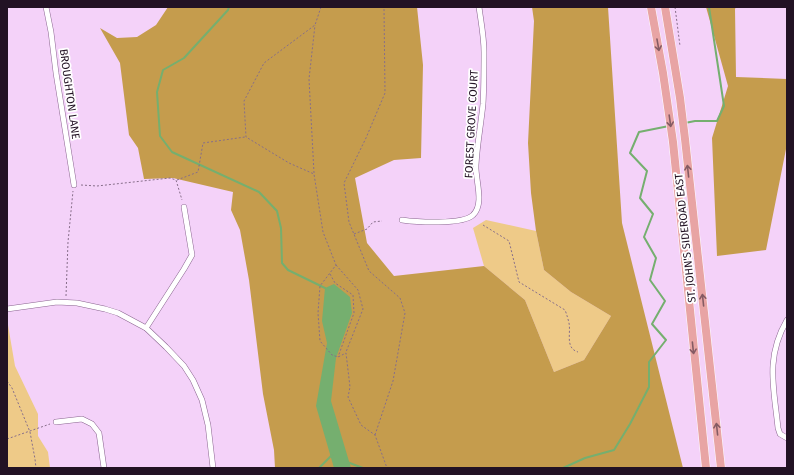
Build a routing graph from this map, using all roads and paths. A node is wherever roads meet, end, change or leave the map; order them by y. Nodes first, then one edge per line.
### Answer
1 (46, 7) edge
2 (321, 7) edge
3 (384, 7) edge
4 (479, 7) edge
5 (651, 7) edge
6 (664, 7) edge
7 (315, 25) junction
8 (246, 137) junction
9 (314, 174) junction
10 (176, 180) junction
11 (74, 185) junction
12 (184, 207) joint
13 (402, 220) dead end
14 (382, 221) dead end
15 (483, 225) dead end
16 (354, 234) junction
17 (336, 265) junction
18 (329, 273) junction
19 (65, 303) junction
20 (7, 310) edge
21 (787, 320) edge
22 (146, 328) junction
23 (578, 352) dead end
24 (346, 353) junction
25 (338, 357) junction
26 (7, 381) edge
27 (56, 422) joint
28 (30, 432) junction
29 (375, 435) junction
30 (787, 438) edge
31 (7, 439) edge
32 (36, 468) edge
33 (104, 468) edge
34 (213, 468) edge
35 (387, 468) edge
36 (706, 468) edge
37 (721, 468) edge

1 - 11 street, BROUGHTON LANE
2 - 7 path
3 - 16 path
4 - 13 street, FOREST GROVE COURT
5 -> 36 main road, ST. JOHN'S SIDEROAD EAST
37 -> 6 main road, ST. JOHN'S SIDEROAD EAST
7 - 8 path
7 - 9 path
8 - 9 path
8 - 10 path
9 - 17 path
10 - 11 path
10 - 12 path
11 - 19 path
12 - 22 street
14 - 16 path
15 - 23 path
16 - 29 path
17 - 18 path
17 - 24 path
18 - 25 path
18 - 25 path
19 - 20 street
19 - 22 street
21 - 30 street
22 - 34 street
24 - 25 path
24 - 29 path
26 - 28 path
27 - 28 path
27 - 33 street
28 - 31 path
28 - 32 path
29 - 35 path

